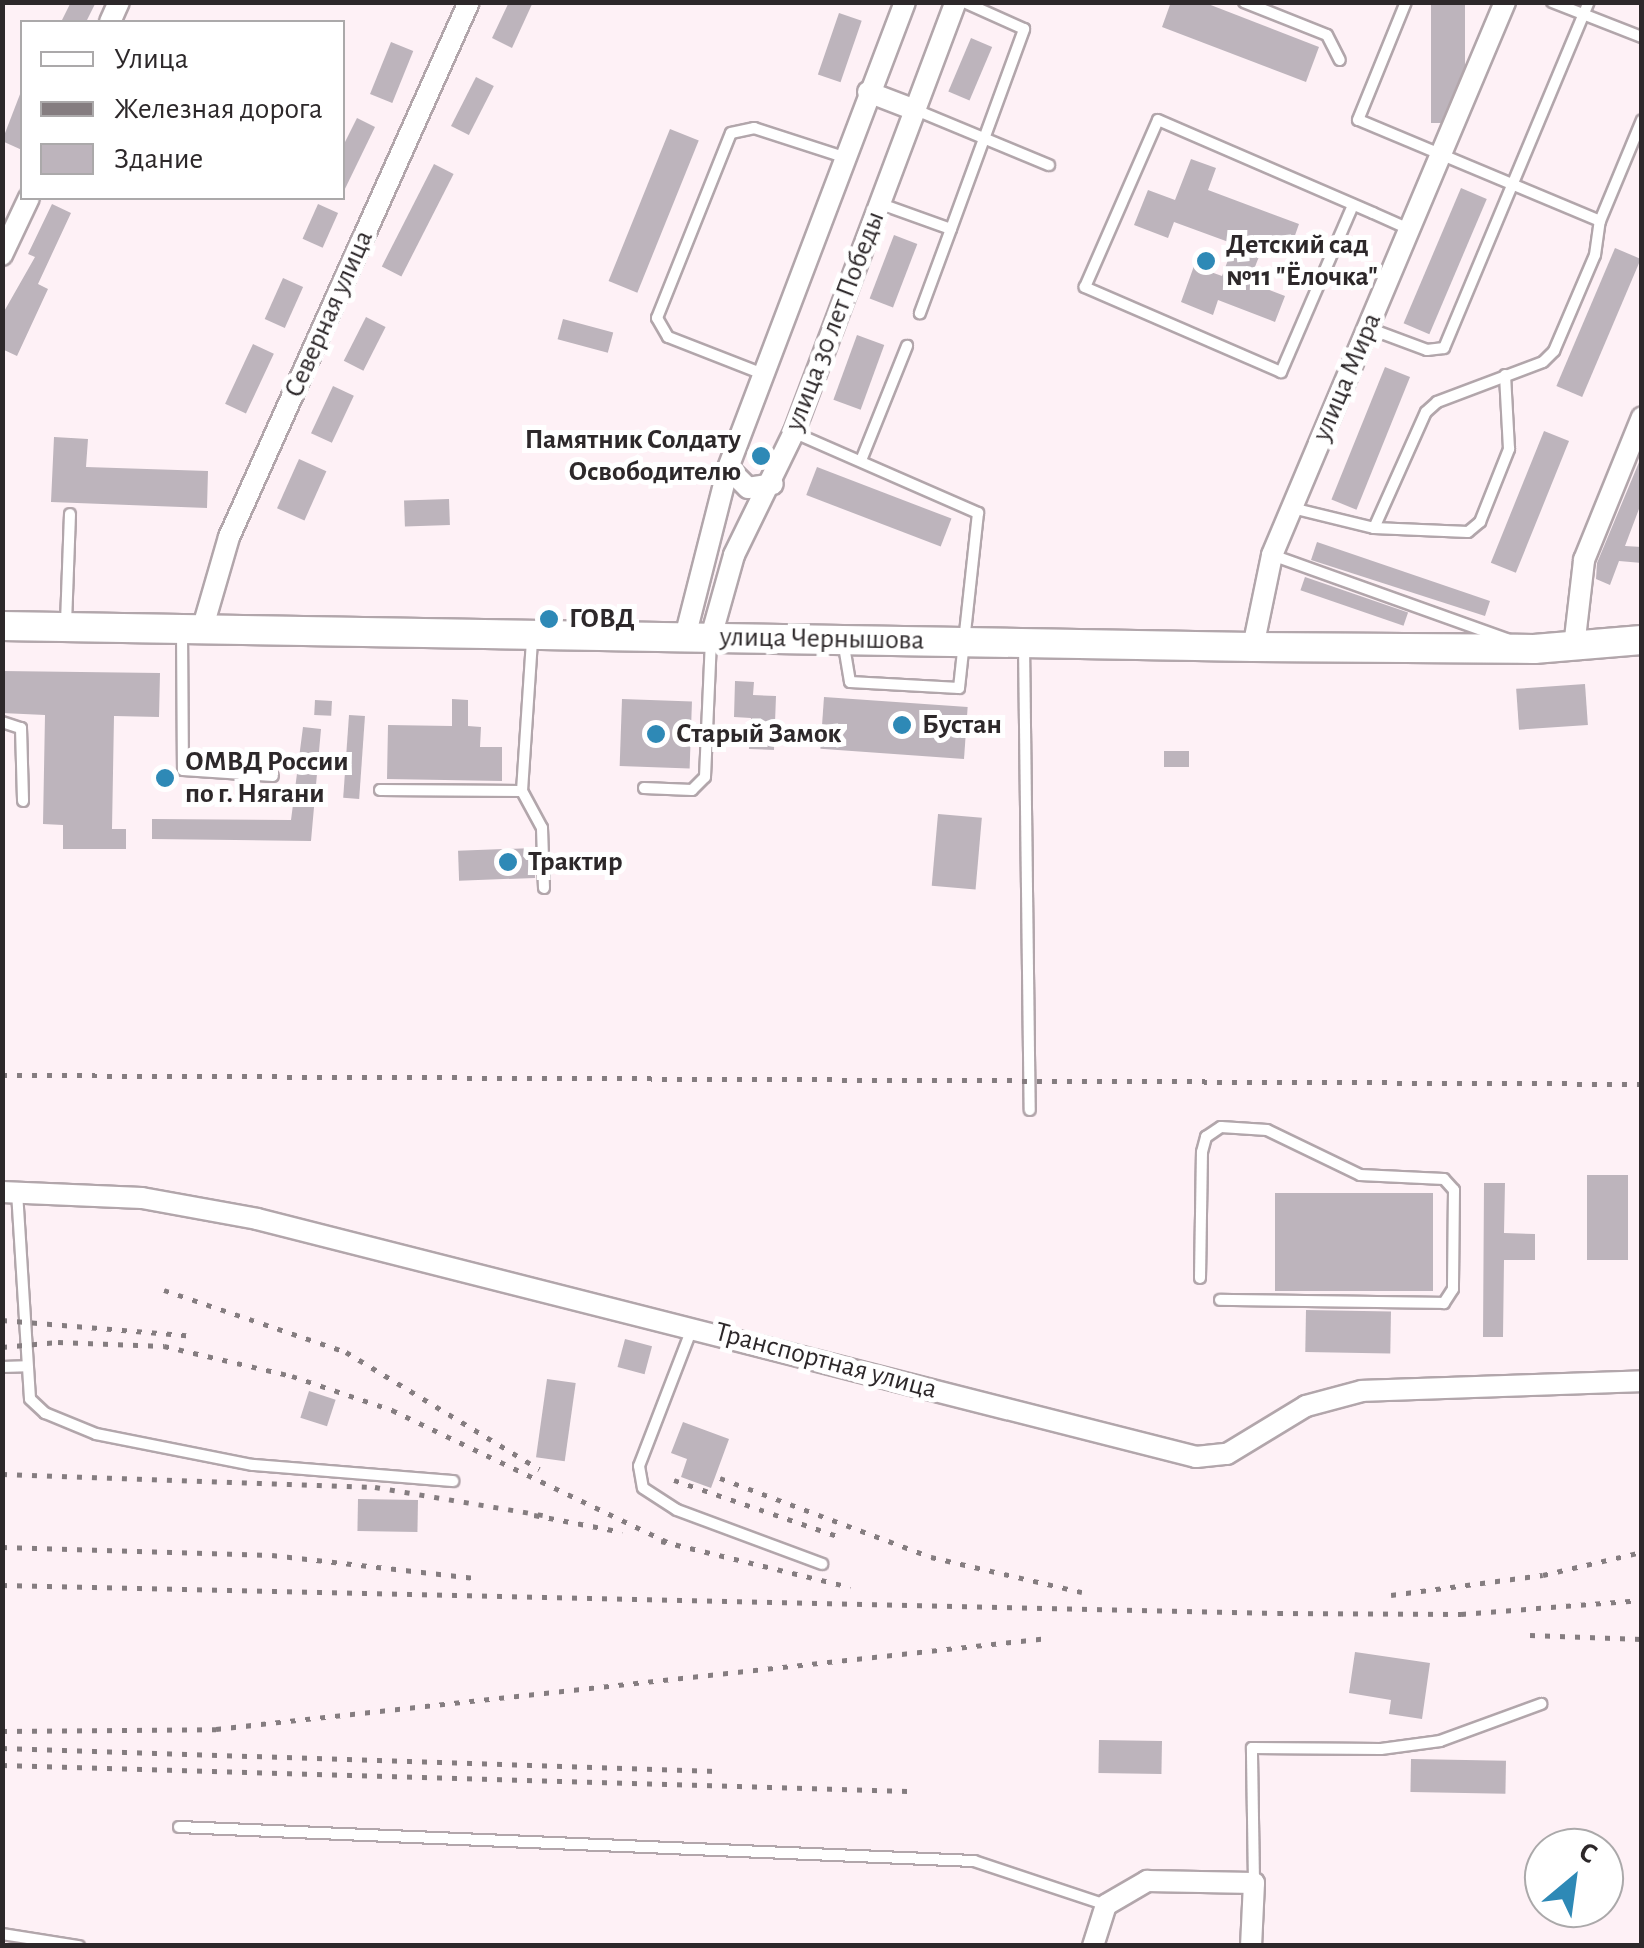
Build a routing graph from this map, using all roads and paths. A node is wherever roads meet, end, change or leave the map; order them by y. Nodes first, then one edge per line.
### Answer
1 (469, 2) edge
2 (905, 2) edge
3 (956, 2) edge
4 (964, 2) edge
5 (1406, 2) edge
6 (1505, 2) edge
7 (1552, 2) edge
8 (1590, 2) edge
9 (1249, 4) edge
10 (1584, 16) junction
11 (1642, 38) edge
12 (1340, 60) dead end
13 (868, 92) junction
14 (915, 110) junction
15 (1642, 120) edge
16 (986, 138) junction
17 (1441, 156) junction
18 (844, 157) junction
19 (1049, 165) dead end
20 (1513, 186) junction
21 (28, 200) edge
22 (880, 203) junction
23 (1353, 204) junction
24 (1600, 221) junction
25 (951, 229) junction
26 (1409, 229) junction
27 (2, 255) edge
28 (920, 313) dead end
29 (1368, 328) junction
30 (907, 346) dead end
31 (763, 374) junction
32 (1505, 375) junction
33 (1642, 417) edge
34 (794, 432) junction
35 (862, 458) junction
36 (728, 468) junction
37 (773, 484) junction
38 (1292, 508) junction
39 (70, 514) dead end
40 (1374, 528) junction
41 (1272, 555) junction
42 (2, 626) edge
43 (66, 627) junction
44 (192, 630) junction
45 (532, 632) junction
46 (698, 637) junction
47 (843, 640) junction
48 (1642, 640) edge
49 (964, 642) junction
50 (1024, 643) junction
51 (1253, 647) junction
52 (1574, 647) junction
53 (1534, 649) junction
54 (2, 722) edge
55 (273, 776) dead end
56 (644, 788) dead end
57 (380, 790) dead end
58 (522, 792) junction
59 (23, 801) dead end
60 (544, 888) dead end
61 (1030, 1110) dead end
62 (10, 1192) edge
63 (1200, 1278) dead end
64 (1220, 1300) dead end
65 (693, 1326) junction
66 (26, 1366) junction
67 (2, 1368) edge
68 (1642, 1381) edge
69 (453, 1480) dead end
70 (822, 1564) dead end
71 (1541, 1704) dead end
72 (179, 1828) dead end
73 (1254, 1884) junction
74 (1106, 1905) junction
75 (2, 1934) edge
76 (79, 1946) edge
77 (1093, 1946) edge
78 (1251, 1946) edge

1 - 44 street, Северная улица
2 - 13 street, улица 30 лет Победы
3 - 14 street, улица 30 лет Победы
4 - 16 lane
5 - 17 lane
6 - 17 street, улица Мира
7 - 10 lane
8 - 10 lane
9 - 12 lane
10 - 11 lane
10 - 20 lane
13 - 14 street
13 - 18 street, улица 30 лет Победы
14 - 16 lane
14 - 22 street, улица 30 лет Победы
15 - 24 lane
16 - 19 lane
16 - 25 lane
17 - 20 lane
17 - 26 street, улица Мира
18 - 31 street, улица 30 лет Победы
18 - 31 lane
20 - 24 lane
20 - 29 lane
21 - 27 street
22 - 25 lane
22 - 34 street, улица 30 лет Победы
23 - 23 lane
23 - 26 lane
24 - 32 lane
25 - 28 lane
26 - 29 street, улица Мира
29 - 38 street, улица Мира
30 - 35 lane
31 - 36 street, улица 30 лет Победы
32 - 40 lane
32 - 40 lane
33 - 52 street
34 - 35 lane
34 - 37 street, улица 30 лет Победы
35 - 49 lane
36 - 37 street
36 - 46 street, улица 30 лет Победы
37 - 46 street, улица 30 лет Победы
38 - 40 lane
38 - 41 street, улица Мира
39 - 43 lane
41 - 51 street, улица Мира
41 - 53 lane
42 - 43 main road, улица Чернышова
43 - 44 main road, улица Чернышова
44 - 45 main road, улица Чернышова
44 - 55 lane
45 - 46 main road, улица Чернышова
45 - 58 lane
46 - 47 main road, улица Чернышова
46 - 56 lane
47 - 49 main road, улица Чернышова
47 - 49 lane
48 - 52 main road, улица Чернышова
49 - 50 main road, улица Чернышова
50 - 51 main road, улица Чернышова
50 - 61 lane
51 - 53 main road, улица Чернышова
52 - 53 main road, улица Чернышова
54 - 59 lane
57 - 58 lane
58 - 60 lane
62 - 65 street, Транспортная улица
62 - 66 lane
63 - 64 lane
65 - 68 street, Транспортная улица
65 - 70 lane
66 - 67 lane
66 - 69 lane
71 - 73 lane
72 - 74 lane
73 - 74 street
73 - 78 street
74 - 77 street
75 - 76 lane

